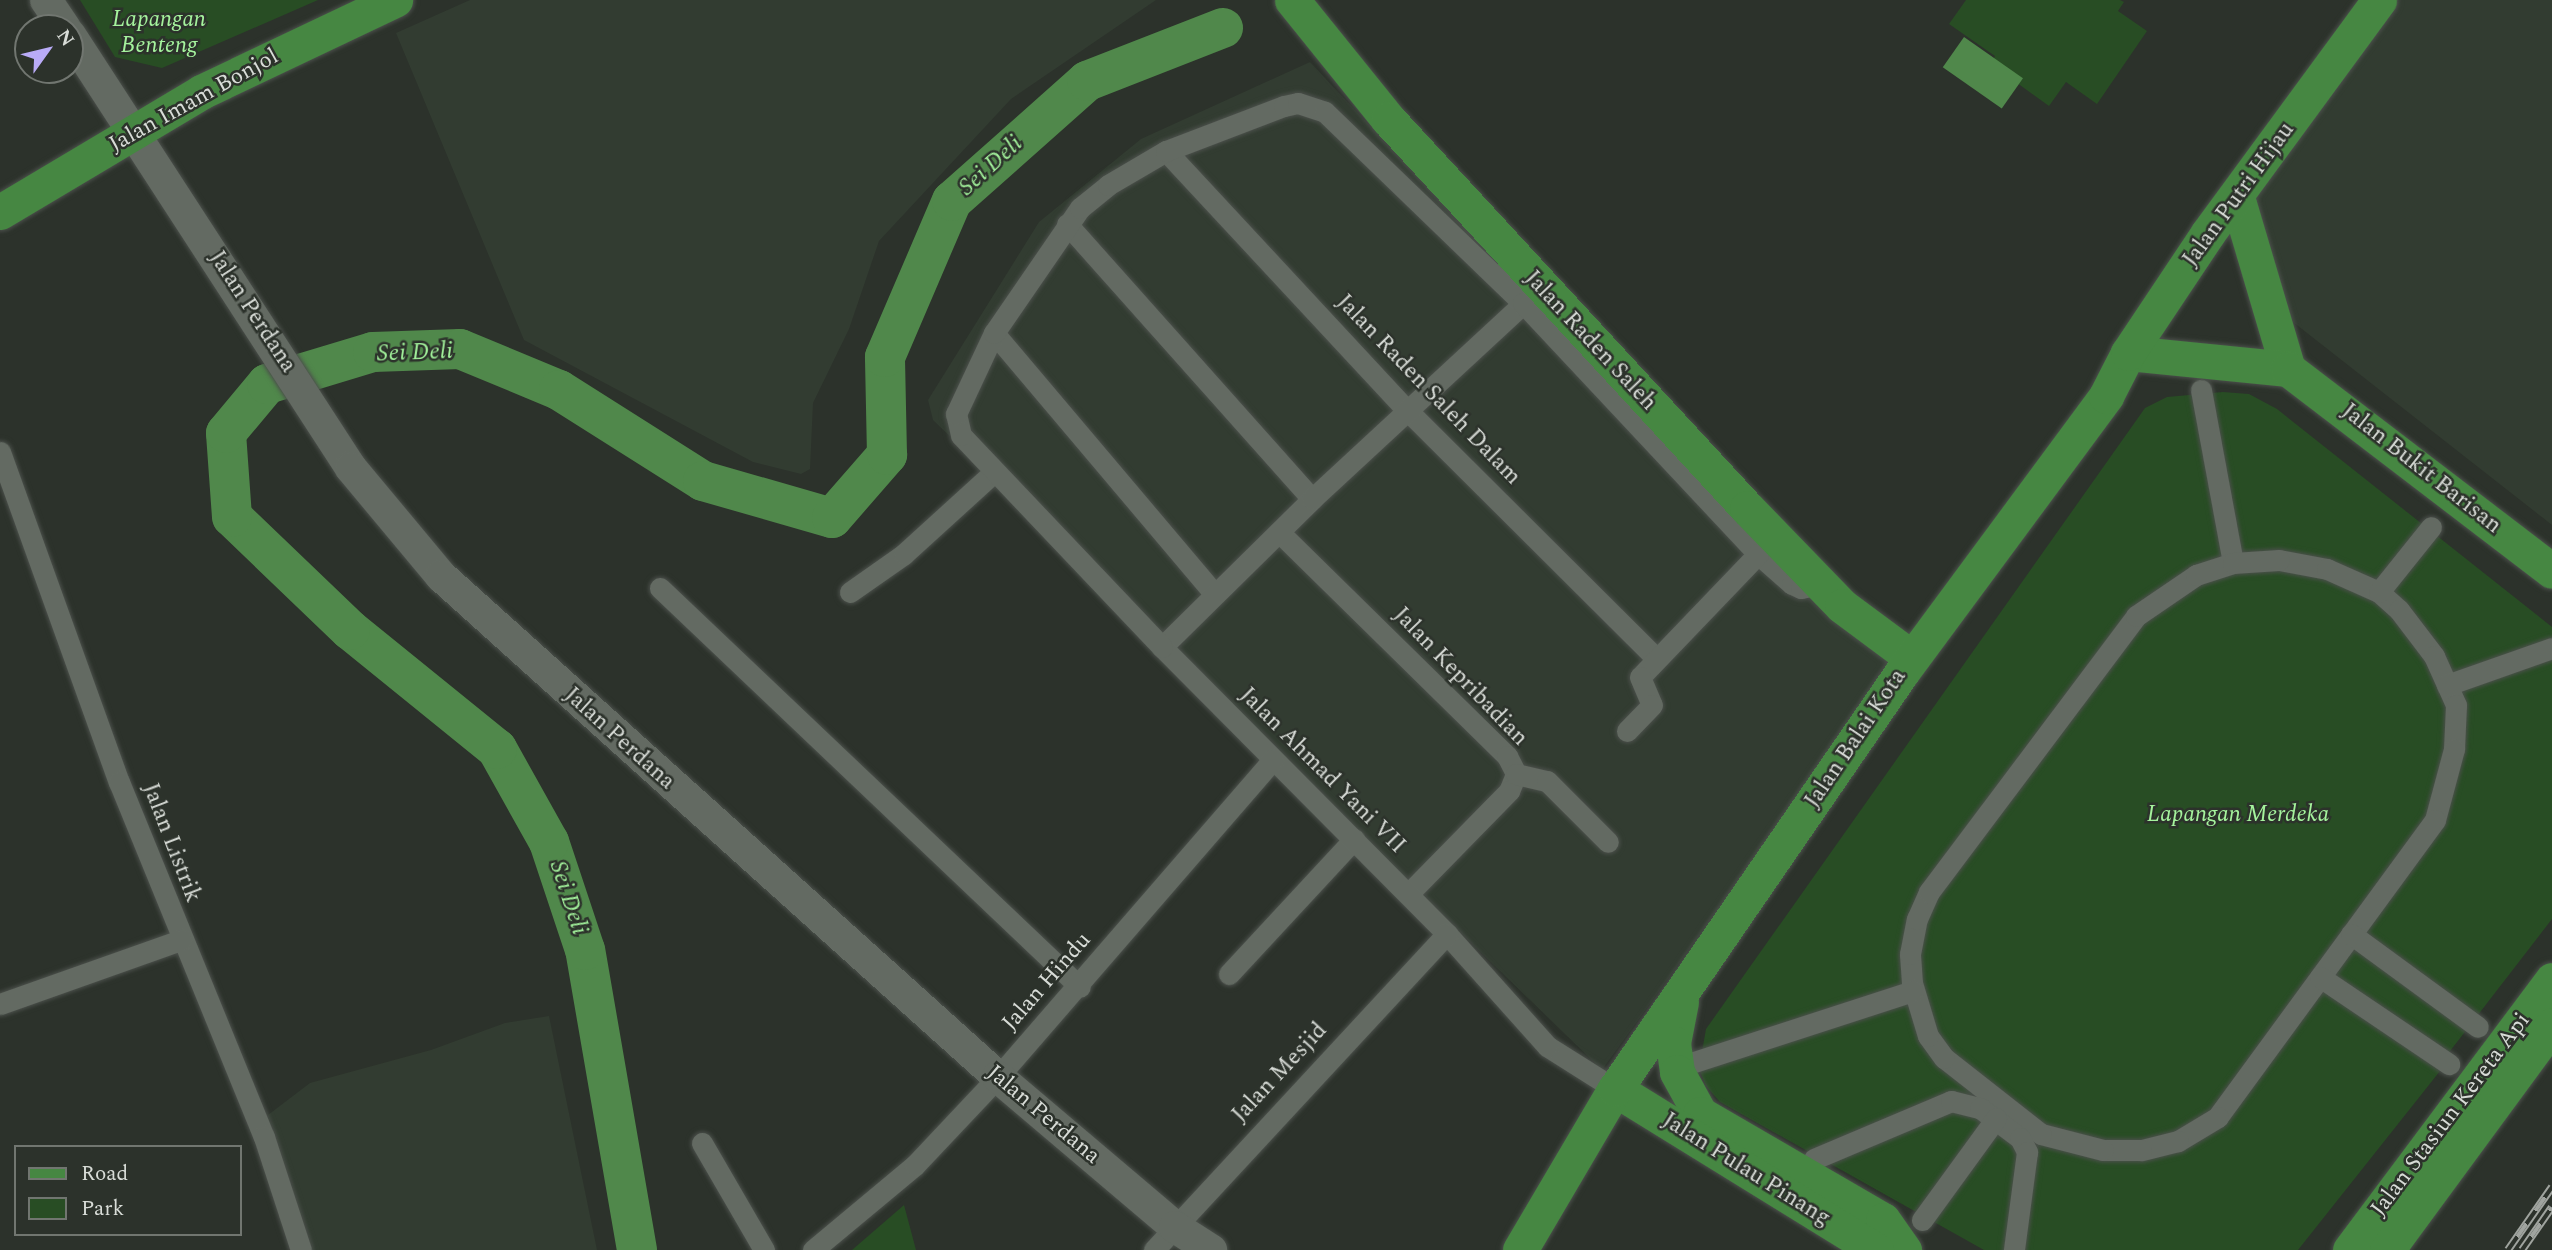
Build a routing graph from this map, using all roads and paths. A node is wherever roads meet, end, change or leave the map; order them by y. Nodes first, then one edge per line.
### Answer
1 (395, 0) edge
2 (1292, 0) edge
3 (2379, 0) edge
4 (84, 56) edge
5 (134, 132) junction
6 (1166, 151) junction
7 (2237, 197) junction
8 (0, 212) edge
9 (1067, 224) junction
10 (1531, 295) junction
11 (994, 333) junction
12 (2128, 353) junction
13 (2288, 369) junction
14 (2201, 390) dead end
15 (2106, 396) joint
16 (1408, 411) junction
17 (0, 452) edge
18 (997, 476) junction
19 (1312, 499) junction
20 (1738, 517) junction
21 (2431, 527) dead end
22 (1279, 532) junction
23 (1758, 554) junction
24 (2233, 563) junction
25 (2552, 571) edge
26 (1821, 584) junction
27 (660, 588) dead end
28 (850, 592) dead end
29 (2379, 592) junction
30 (1214, 593) junction
31 (1162, 647) junction
32 (2552, 648) edge
33 (1912, 658) junction
34 (1657, 659) junction
35 (2446, 685) junction
36 (1627, 730) dead end
37 (1273, 760) junction
38 (1516, 774) junction
39 (1354, 839) junction
40 (1608, 842) dead end
41 (1408, 894) junction
42 (1447, 934) junction
43 (2351, 934) junction
44 (181, 940) junction
45 (1229, 974) dead end
46 (2319, 977) junction
47 (2552, 980) edge
48 (1080, 986) junction
49 (1913, 991) junction
50 (1682, 992) junction
51 (0, 1004) edge
52 (2552, 1024) edge
53 (2478, 1027) dead end
54 (1694, 1062) dead end
55 (2449, 1064) dead end
56 (998, 1077) junction
57 (1615, 1089) junction
58 (1996, 1118) junction
59 (702, 1143) dead end
60 (1814, 1159) dead end
61 (1922, 1220) dead end
62 (1175, 1227) junction
63 (301, 1250) edge
64 (764, 1250) edge
65 (813, 1250) edge
66 (1154, 1250) edge
67 (1211, 1250) edge
68 (1520, 1250) edge
69 (1876, 1250) edge
70 (1904, 1250) edge
71 (2014, 1250) edge
72 (2350, 1250) edge
73 (2386, 1250) edge

1 - 5 main road, Jalan Imam Bonjol
2 - 10 main road, Jalan Raden Saleh
3 - 7 main road, Jalan Putri Hijau
4 - 5 main road, Jalan Perdana
5 - 8 main road, Jalan Imam Bonjol
5 - 56 main road, Jalan Perdana
6 - 9 street
6 - 10 street
6 - 16 street, Jalan Raden Saleh Dalam
7 - 12 main road, Jalan Putri Hijau
7 - 13 main road
9 - 11 street
9 - 19 street
10 - 16 street
10 - 20 main road, Jalan Raden Saleh
11 - 18 street, Jalan Ahmad Yani VII
11 - 30 street
12 - 13 main road
12 - 15 main road, Jalan Putri Hijau
13 - 25 main road, Jalan Bukit Barisan
14 - 24 street
15 - 33 main road, Jalan Balai Kota
16 - 19 street
16 - 34 street, Jalan Raden Saleh Dalam
17 - 44 street, Jalan Listrik
18 - 28 street
18 - 31 street, Jalan Ahmad Yani VII
19 - 22 street
20 - 23 street
20 - 26 main road, Jalan Raden Saleh
21 - 29 street
22 - 30 street
22 - 38 street, Jalan Kepribadian
23 - 26 street
23 - 34 street
24 - 29 street
24 - 49 street
26 - 33 main road, Jalan Raden Saleh
27 - 48 street
29 - 35 street
30 - 31 street
31 - 37 street, Jalan Ahmad Yani VII
32 - 35 street
33 - 50 main road, Jalan Balai Kota
34 - 36 street
35 - 43 street
37 - 39 street, Jalan Ahmad Yani VII
37 - 48 street, Jalan Hindu
38 - 40 street
38 - 41 street, Jalan Kepribadian
39 - 41 street, Jalan Ahmad Yani VII
39 - 45 street
41 - 42 street, Jalan Ahmad Yani VII
42 - 57 street, Jalan Ahmad Yani VII
42 - 62 street, Jalan Mesjid
43 - 46 street
43 - 53 street
44 - 51 street
44 - 63 street, Jalan Listrik
46 - 49 street
46 - 55 street
47 - 72 main road, Jalan Stasiun Kereta Api
48 - 56 street, Jalan Hindu
49 - 54 street
50 - 57 main road, Jalan Balai Kota
50 - 70 main road
52 - 73 main road, Jalan Stasiun Kereta Api
56 - 62 main road, Jalan Perdana
56 - 65 street, Jalan Hindu
57 - 68 main road, Jalan Balai Kota
57 - 69 main road, Jalan Pulau Pinang
58 - 60 street
58 - 61 street
58 - 71 street
59 - 64 street
62 - 66 street, Jalan Mesjid
62 - 67 main road, Jalan Perdana

